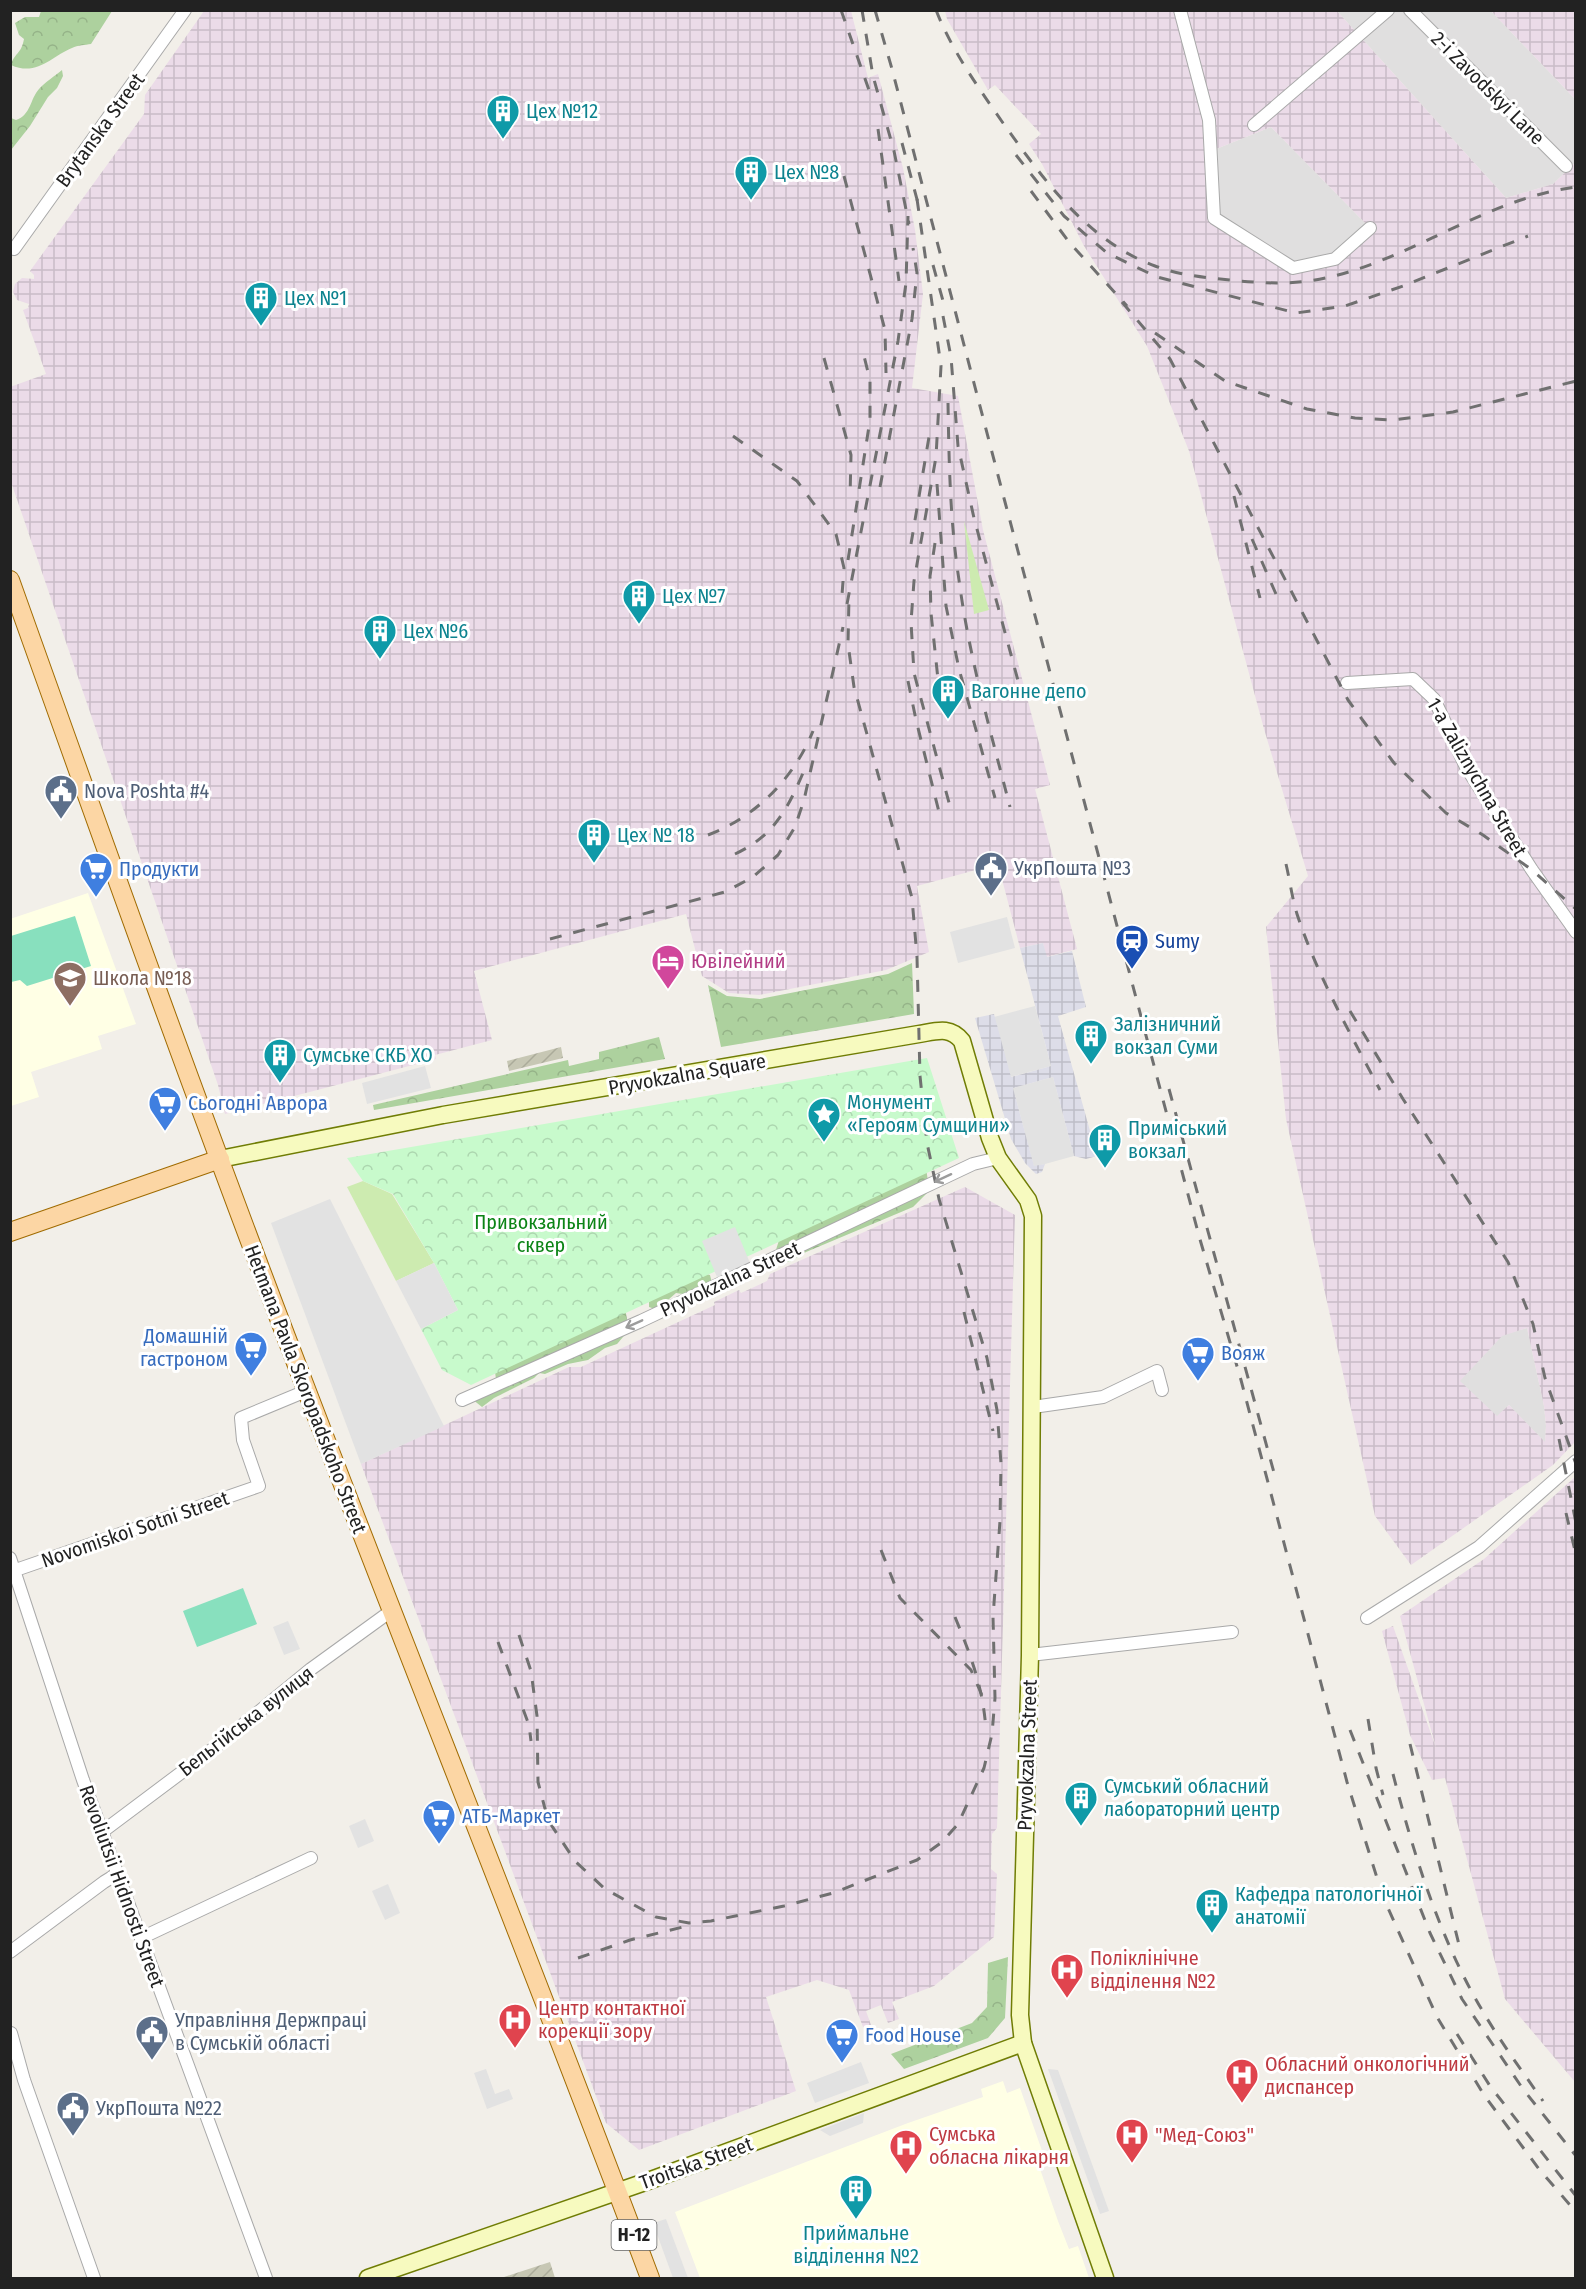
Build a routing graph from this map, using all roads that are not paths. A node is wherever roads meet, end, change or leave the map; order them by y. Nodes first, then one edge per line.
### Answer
1 (185, 10) edge
2 (1180, 10) edge
3 (1388, 10) edge
4 (1410, 10) edge
5 (1254, 125) dead end
6 (1566, 166) dead end
7 (1370, 228) dead end
8 (14, 249) dead end
9 (10, 580) edge
10 (1347, 683) dead end
11 (1575, 932) edge
12 (998, 1158) junction
13 (220, 1159) junction
14 (1033, 1216) joint
15 (10, 1232) edge
16 (1162, 1390) dead end
17 (306, 1391) junction
18 (462, 1400) dead end
19 (1033, 1407) junction
20 (1575, 1461) edge
21 (10, 1558) edge
22 (13, 1571) edge
23 (391, 1611) junction
24 (1367, 1618) dead end
25 (1232, 1632) dead end
26 (1030, 1655) junction
27 (102, 1832) junction
28 (311, 1858) dead end
29 (117, 1874) junction
30 (141, 1938) junction
31 (10, 1952) edge
32 (11, 2033) edge
33 (1023, 2043) junction
34 (618, 2192) junction
35 (94, 2278) edge
36 (266, 2278) edge
37 (368, 2278) edge
38 (650, 2278) edge
39 (1106, 2278) edge

1 - 8 street, Brytanska Street
2 - 7 street
3 - 5 street
4 - 6 street, 2-i Zavodskyi Lane
9 - 13 main road, Hetmana Pavla Skoropadskoho Street
10 - 11 street, 1-a Zaliznychna Street
12 - 13 main road, Pryvokzalna Square
12 - 14 main road, Pryvokzalna Square
12 -> 18 street, Pryvokzalna Street
13 - 15 main road
13 - 17 main road, Hetmana Pavla Skoropadskoho Street
14 - 19 main road, Pryvokzalna Street
16 - 19 street
17 - 22 street, Novomiskoi Sotni Street
17 - 23 main road, Hetmana Pavla Skoropadskoho Street
19 - 26 main road, Pryvokzalna Street
20 - 24 street
21 - 22 street, Revoliutsii Hidnosti Street
22 - 27 street, Revoliutsii Hidnosti Street
23 - 27 street, Бельгійська вулиця
23 - 34 main road, Hetmana Pavla Skoropadskoho Street
25 - 26 street
26 - 33 main road, Pryvokzalna Street
27 - 29 street, Revoliutsii Hidnosti Street
28 - 30 street
29 - 30 street, Revoliutsii Hidnosti Street
29 - 31 street
30 - 36 street, Revoliutsii Hidnosti Street
32 - 35 street
33 - 34 main road, Troitska Street / Н-12
33 - 39 main road, Pryvokzalna Street
34 - 37 main road, Troitska Street
34 - 38 main road, Н-12

